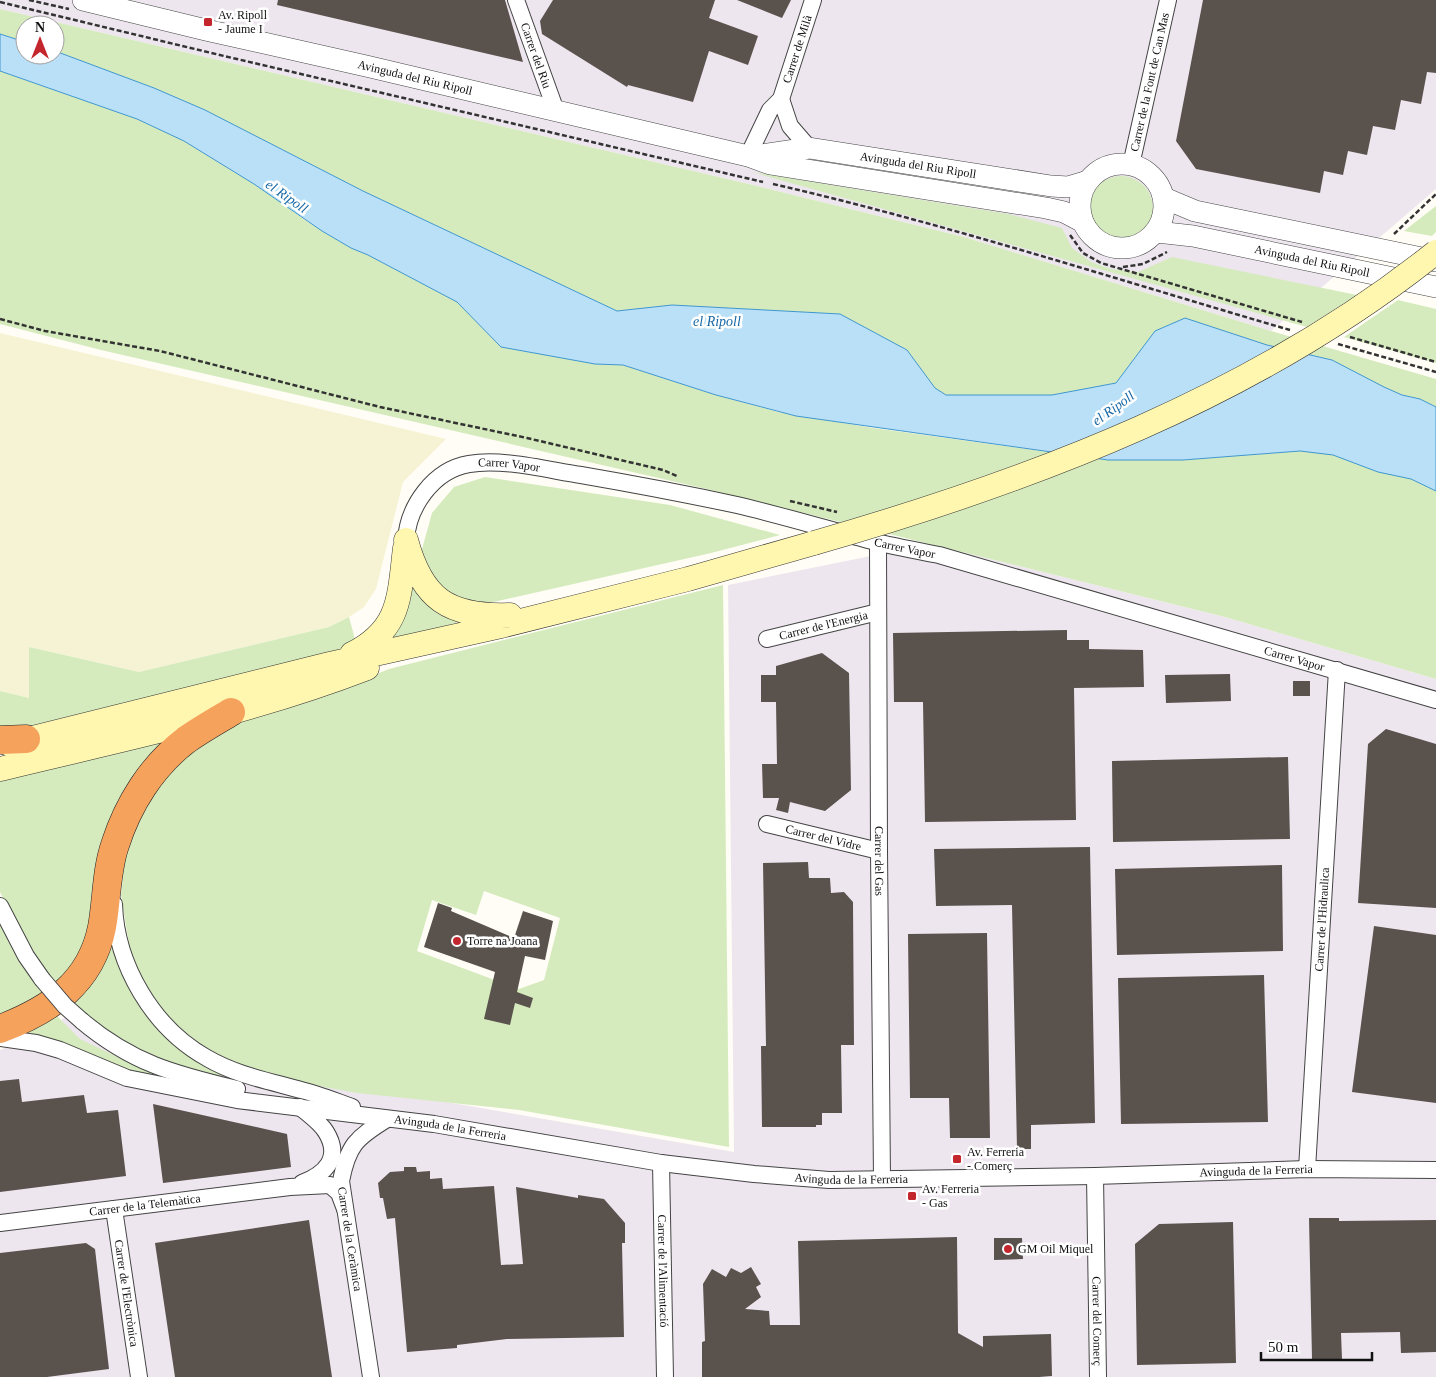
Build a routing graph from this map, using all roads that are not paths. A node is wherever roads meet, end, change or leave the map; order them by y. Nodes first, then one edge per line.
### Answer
1 (83, 0) edge
2 (516, 0) edge
3 (814, 0) edge
4 (1168, 0) edge
5 (146, 7) edge
6 (781, 99) junction
7 (556, 111) junction
8 (809, 148) junction
9 (748, 156) junction
10 (1131, 165) junction
11 (1088, 181) junction
12 (1164, 198) junction
13 (1083, 222) junction
14 (1157, 232) junction
15 (1436, 252) edge
16 (1436, 261) edge
17 (1436, 288) edge
18 (406, 540) junction
19 (878, 542) junction
20 (569, 609) junction
21 (878, 612) junction
22 (767, 639) dead end
23 (435, 642) junction
24 (330, 664) junction
25 (1336, 670) junction
26 (1436, 700) edge
27 (231, 712) junction
28 (13, 740) edge
29 (0, 747) edge
30 (0, 769) edge
31 (767, 824) dead end
32 (123, 825) junction
33 (879, 851) junction
34 (0, 906) edge
35 (0, 1029) edge
36 (0, 1038) edge
37 (271, 1103) junction
38 (300, 1107) junction
39 (387, 1119) junction
40 (661, 1163) junction
41 (1306, 1169) junction
42 (1436, 1170) edge
43 (1095, 1176) junction
44 (882, 1179) junction
45 (290, 1188) junction
46 (114, 1209) junction
47 (345, 1209) junction
48 (0, 1223) edge
49 (139, 1377) edge
50 (371, 1377) edge
51 (664, 1377) edge
52 (1098, 1377) edge

1 - 5 street, Avinguda del Riu Ripoll
2 - 7 street, Carrer del Riu
3 - 6 street, Carrer de Milà
4 - 10 street, Carrer de la Font de Can Mas
5 - 7 street, Avinguda del Riu Ripoll
6 - 8 street, Carrer de Milà
6 - 9 street, Carrer de Milà
7 - 9 street, Avinguda del Riu Ripoll
8 - 9 street, Avinguda del Riu Ripoll
8 - 11 street, Avinguda del Riu Ripoll
9 - 13 street, Avinguda del Riu Ripoll
10 - 11 street
10 - 12 street
11 - 13 street
12 - 14 street
12 - 16 street, Avinguda del Riu Ripoll
13 - 14 street
14 - 17 street, Avinguda del Riu Ripoll
15 - 20 main road, bridge
18 - 19 street, Carrer Vapor
18 - 20 main road
18 - 24 main road
19 - 21 street, Carrer del Gas
19 - 25 street, Carrer Vapor
20 - 23 main road
21 - 22 street, Carrer de l'Energia
21 - 33 street, Carrer del Gas
23 - 24 main road
23 - 27 main road
24 - 28 main road
25 - 26 street, Carrer Vapor
25 - 41 street, Carrer de l'Hidraulica
27 - 30 main road
27 - 32 highway
28 - 29 main road
31 - 33 street, Carrer del Vidre
32 - 35 highway
32 - 39 street
33 - 44 street, Carrer del Gas
34 - 37 street, bridge
36 - 37 street
37 - 38 street, Avinguda de la Ferreria
38 - 39 street, Avinguda de la Ferreria
38 - 45 street
39 - 40 street, Avinguda de la Ferreria
39 - 47 street, Carrer de la Ceràmica
40 - 44 street, Avinguda de la Ferreria
40 - 51 street, Carrer de l'Alimentació
41 - 42 street, Avinguda de la Ferreria
41 - 43 street, Avinguda de la Ferreria
43 - 44 street, Avinguda de la Ferreria
43 - 52 street, Carrer del Comerç
45 - 46 street, Carrer de la Telemàtica
45 - 47 street
46 - 48 street, Carrer de la Telemàtica
46 - 49 street, Carrer de l'Electrònica
47 - 50 street, Carrer de la Ceràmica

